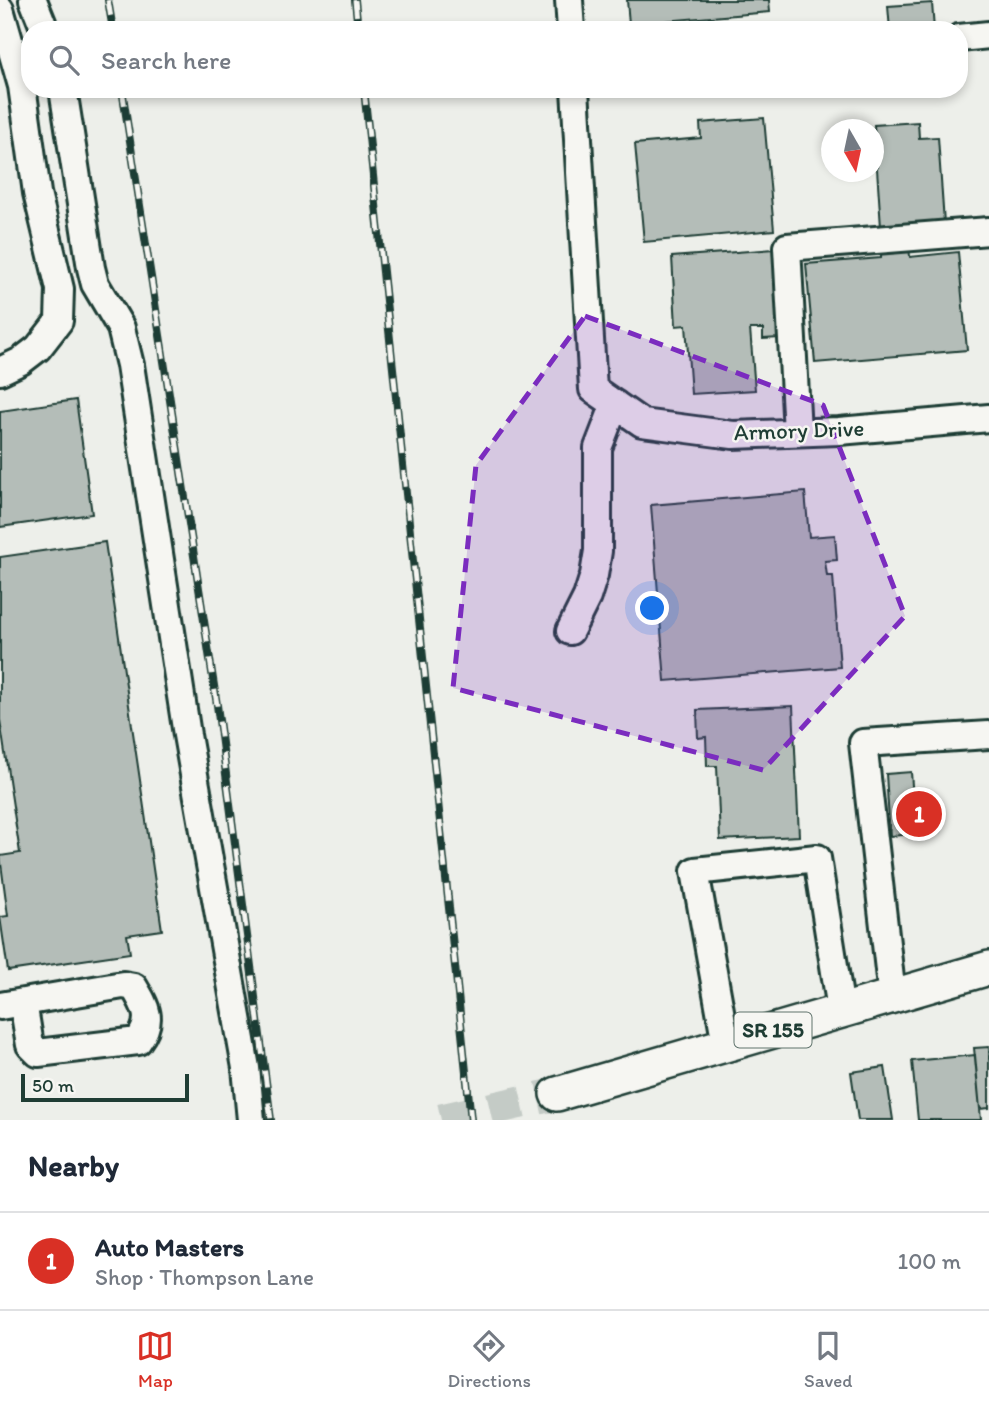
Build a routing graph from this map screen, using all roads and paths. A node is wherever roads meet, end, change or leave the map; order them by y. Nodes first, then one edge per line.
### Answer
1 (33, 0) edge
2 (569, 0) edge
3 (0, 9) edge
4 (42, 21) edge
5 (570, 21) edge
6 (989, 35) edge
7 (968, 37) edge
8 (21, 82) edge
9 (24, 98) edge
10 (64, 98) edge
11 (576, 98) edge
12 (989, 231) edge
13 (0, 371) edge
14 (614, 404) junction
15 (989, 418) edge
16 (797, 432) junction
17 (570, 631) dead end
18 (989, 735) edge
19 (989, 968) edge
20 (892, 996) junction
21 (841, 1010) junction
22 (726, 1044) junction
23 (557, 1094) tunnel mouth
24 (251, 1120) edge

1 - 4 street
2 - 5 street
3 - 8 street
6 - 7 street
9 - 13 street
10 - 24 street
11 - 14 street, Armory Drive
12 - 16 street
14 - 16 street, Armory Drive
14 - 17 street
15 - 16 street, Armory Drive
18 - 20 street
19 - 20 main road, SR 155
20 - 21 main road, SR 155
21 - 22 main road, SR 155
21 - 22 street
22 - 23 main road, SR 155

